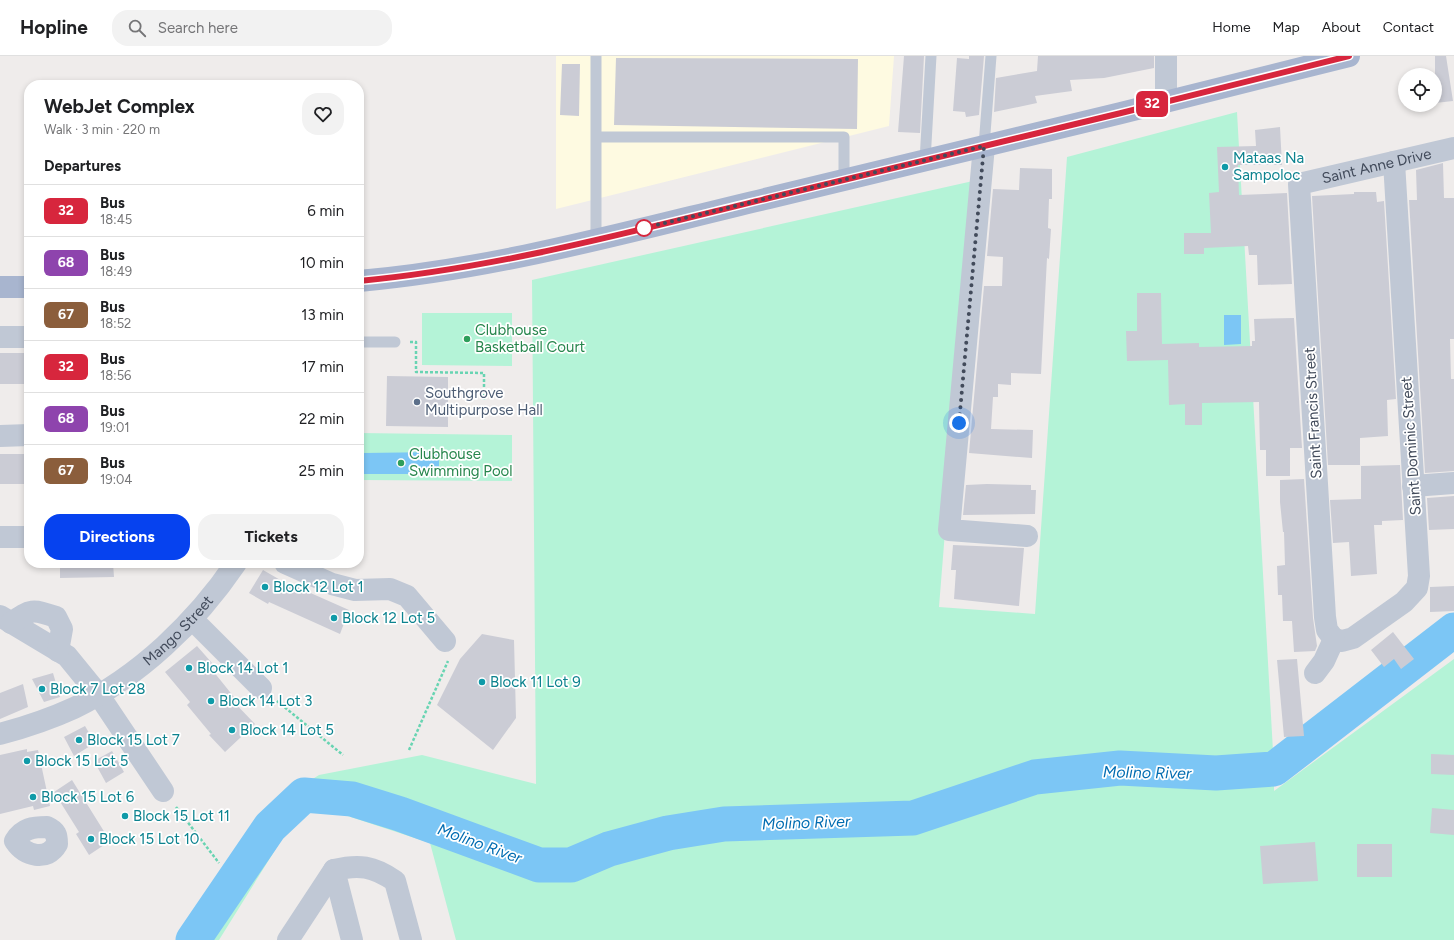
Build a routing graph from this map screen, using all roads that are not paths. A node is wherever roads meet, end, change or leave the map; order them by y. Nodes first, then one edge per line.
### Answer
1 (596, 56) edge
2 (931, 56) edge
3 (991, 56) edge
4 (1166, 56) edge
5 (1349, 56) edge
6 (1302, 62) edge
7 (1166, 101) junction
8 (596, 137) junction
9 (984, 146) junction
10 (1454, 148) edge
11 (926, 161) junction
12 (1394, 162) junction
13 (844, 180) junction
14 (1299, 184) joint
15 (596, 240) junction
16 (364, 281) edge
17 (0, 287) edge
18 (24, 287) edge
19 (0, 337) edge
20 (24, 337) edge
21 (364, 342) edge
22 (395, 342) road end
23 (24, 435) edge
24 (0, 436) edge
25 (1454, 483) edge
26 (1413, 486) junction
27 (1027, 536) dead end
28 (0, 537) edge
29 (24, 537) edge
30 (232, 568) edge
31 (296, 568) edge
32 (192, 619) junction
33 (5, 620) edge
34 (1334, 639) junction
35 (445, 641) road end
36 (58, 651) junction
37 (1315, 673) dead end
38 (261, 688) road end
39 (98, 694) junction
40 (0, 734) edge
41 (163, 791) road end
42 (334, 870) junction
43 (288, 940) edge
44 (352, 940) edge
45 (411, 940) edge

1 - 8 lane
2 - 11 lane
3 - 9 lane
4 - 7 street
5 - 6 main road
6 - 7 main road
7 - 9 main road
8 - 13 lane
8 - 15 lane
9 - 11 main road
9 - 27 street
10 - 12 street, Saint Anne Drive
11 - 13 main road
12 - 14 street, Saint Anne Drive
12 - 26 street, Saint Dominic Street
13 - 15 main road
14 - 34 street, Saint Francis Street
15 - 16 main road
17 - 18 main road
19 - 20 street
21 - 22 lane
23 - 24 street
25 - 26 street
26 - 34 street, Saint Dominic Street
28 - 29 street
30 - 32 street, Mango Street
31 - 35 street
32 - 38 street
32 - 39 street, Mango Street
33 - 36 street
33 - 36 street
34 - 37 street
36 - 39 street
39 - 40 street, Mango Street
39 - 41 street
42 - 43 street
42 - 44 street
42 - 45 street

